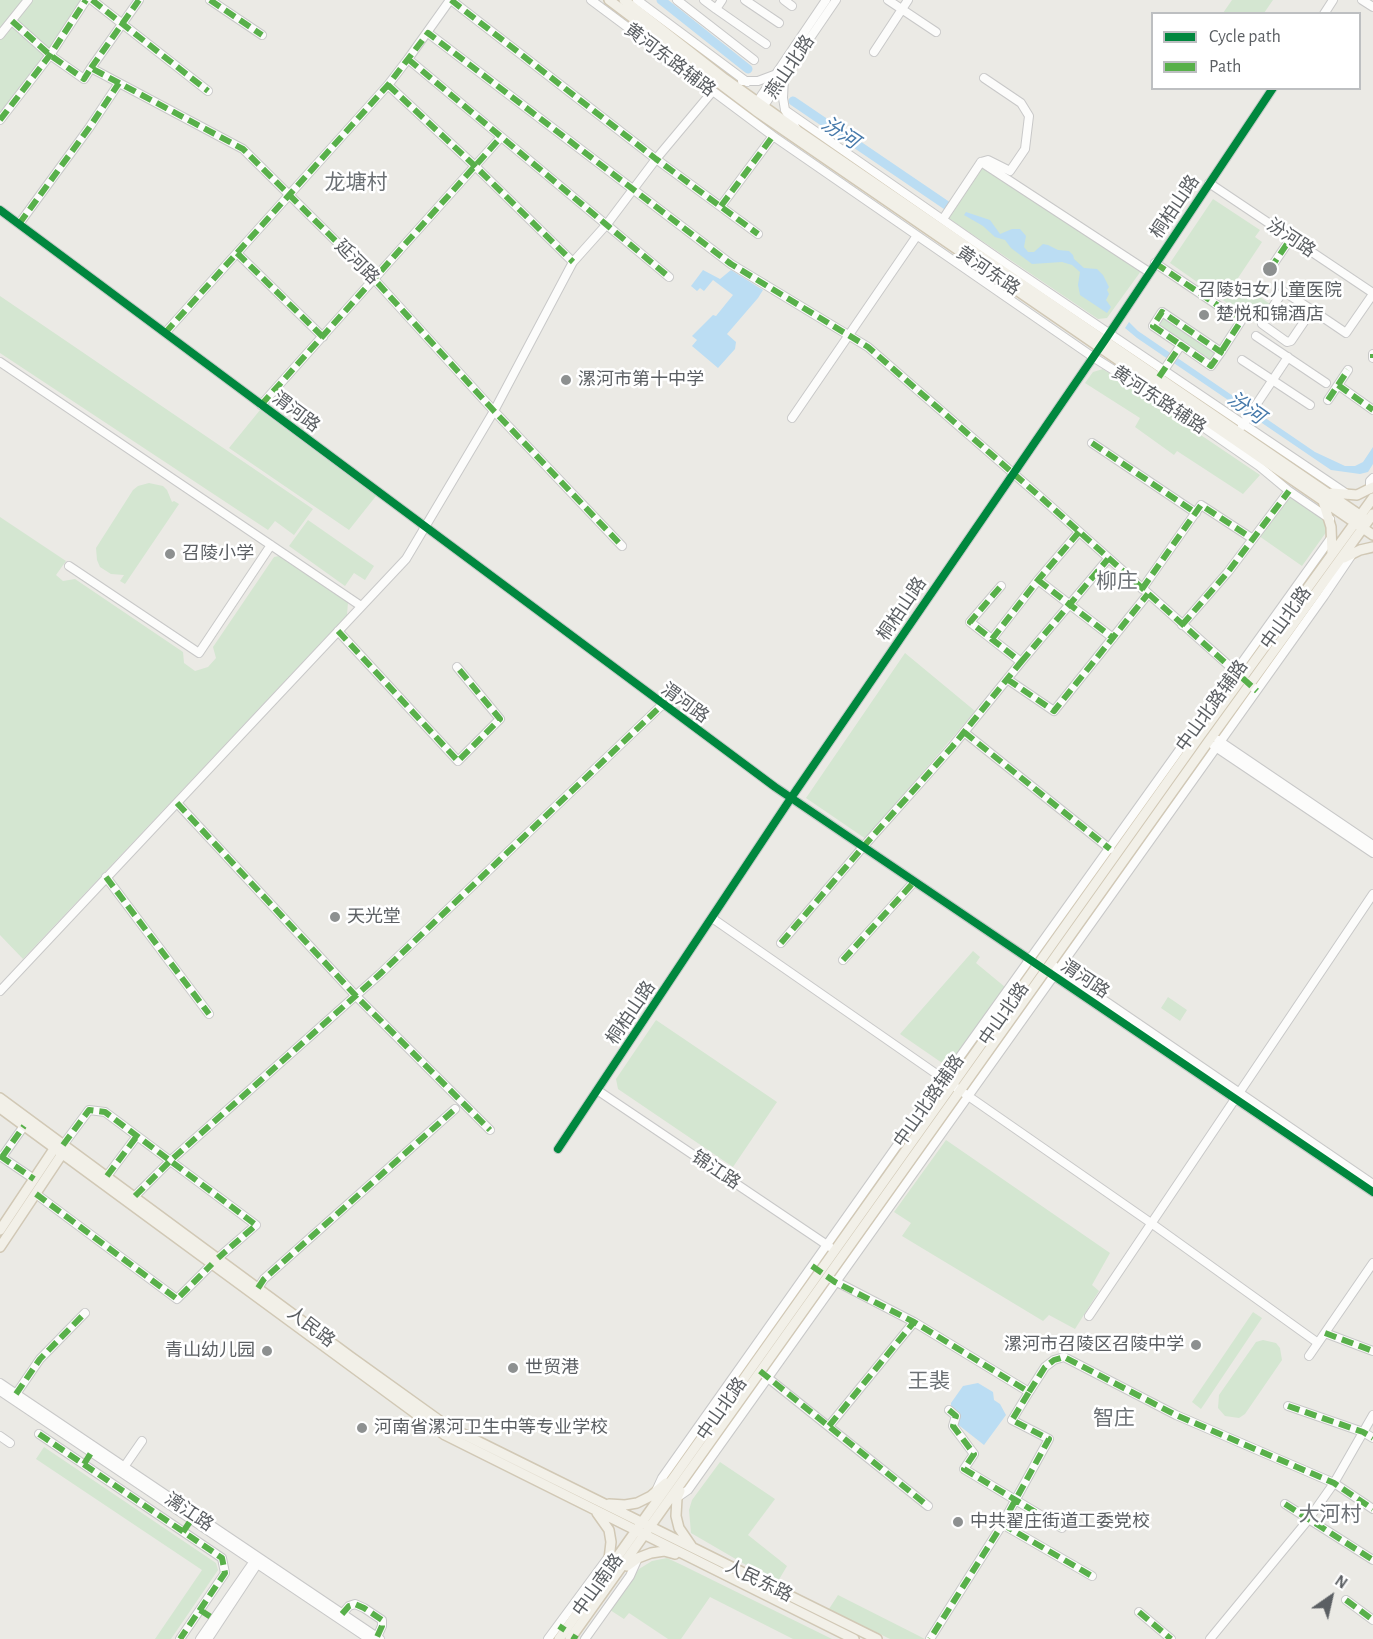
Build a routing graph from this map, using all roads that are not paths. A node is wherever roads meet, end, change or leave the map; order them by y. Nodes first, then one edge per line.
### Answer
1 (28, 0) edge
2 (86, 0) edge
3 (92, 0) edge
4 (138, 0) edge
5 (210, 0) edge
6 (450, 0) edge
7 (591, 0) edge
8 (609, 0) edge
9 (624, 0) edge
10 (638, 0) edge
11 (677, 0) edge
12 (704, 0) edge
13 (722, 0) edge
14 (745, 0) edge
15 (784, 0) edge
16 (826, 0) edge
17 (836, 0) edge
18 (888, 0) edge
19 (908, 0) edge
20 (1362, 0) edge
21 (792, 6) dead end
22 (1373, 7) edge
23 (716, 9) junction
24 (902, 9) junction
25 (12, 21) junction
26 (779, 23) dead end
27 (122, 24) junction
28 (936, 32) dead end
29 (428, 33) junction
30 (0, 35) edge
31 (262, 35) dead end
32 (766, 44) dead end
33 (874, 52) dead end
34 (50, 55) junction
35 (408, 59) junction
36 (754, 60) dead end
37 (91, 68) junction
38 (781, 75) junction
39 (984, 78) dead end
40 (725, 79) junction
41 (747, 81) junction
42 (119, 83) junction
43 (388, 85) junction
44 (1272, 90) edge
45 (208, 91) dead end
46 (712, 92) junction
47 (759, 107) junction
48 (785, 110) junction
49 (0, 120) edge
50 (749, 120) junction
51 (798, 131) junction
52 (773, 136) junction
53 (501, 137) junction
54 (656, 159) junction
55 (981, 162) junction
56 (475, 166) junction
57 (1209, 183) junction
58 (633, 190) junction
59 (290, 194) junction
60 (721, 206) junction
61 (0, 210) edge
62 (943, 219) junction
63 (19, 224) junction
64 (607, 224) junction
65 (758, 234) dead end
66 (916, 237) junction
67 (1291, 238) junction
68 (237, 253) junction
69 (573, 262) junction
70 (1155, 263) junction
71 (1270, 269) dead end
72 (1149, 273) junction
73 (669, 277) dead end
74 (374, 279) junction
75 (1373, 293) edge
76 (1311, 310) junction
77 (165, 333) junction
78 (849, 335) junction
79 (1256, 336) dead end
80 (323, 337) junction
81 (1105, 340) junction
82 (1181, 345) junction
83 (1221, 352) junction
84 (1093, 357) junction
85 (1288, 357) junction
86 (1242, 360) dead end
87 (0, 362) edge
88 (1348, 370) dead end
89 (1162, 374) junction
90 (1273, 380) junction
91 (1326, 383) dead end
92 (1338, 385) junction
93 (1328, 400) dead end
94 (261, 405) junction
95 (1310, 405) dead end
96 (1373, 410) edge
97 (494, 411) junction
98 (792, 418) dead end
99 (1241, 428) junction
100 (1092, 443) dead end
101 (1013, 472) junction
102 (1373, 478) edge
103 (1289, 491) junction
104 (1372, 492) edge
105 (1348, 495) junction
106 (1325, 496) junction
107 (1196, 513) junction
108 (1330, 519) junction
109 (1365, 521) edge
110 (425, 527) junction
111 (1078, 532) junction
112 (1373, 535) edge
113 (1331, 538) junction
114 (1252, 539) junction
115 (271, 545) junction
116 (622, 546) dead end
117 (1373, 547) edge
118 (1354, 552) junction
119 (1335, 557) junction
120 (1108, 559) junction
121 (69, 566) dead end
122 (1038, 580) junction
123 (1001, 586) dead end
124 (1145, 592) junction
125 (1069, 605) junction
126 (361, 606) junction
127 (1182, 625) junction
128 (338, 631) junction
129 (1113, 638) junction
130 (992, 639) junction
131 (1021, 662) junction
132 (457, 667) dead end
133 (1006, 680) junction
134 (1247, 681) junction
135 (662, 705) junction
136 (964, 732) junction
137 (1211, 739) junction
138 (791, 798) junction
139 (177, 803) junction
140 (1373, 845) edge
141 (863, 847) junction
142 (1110, 849) junction
143 (1373, 853) edge
144 (106, 877) junction
145 (914, 882) junction
146 (1373, 894) edge
147 (712, 918) junction
148 (781, 943) dead end
149 (843, 960) dead end
150 (1034, 963) junction
151 (1052, 970) junction
152 (0, 991) edge
153 (356, 996) junction
154 (209, 1014) dead end
155 (944, 1079) junction
156 (597, 1090) junction
157 (961, 1091) junction
158 (1237, 1096) junction
159 (0, 1098) edge
160 (0, 1108) edge
161 (455, 1109) dead end
162 (24, 1126) junction
163 (490, 1130) dead end
164 (137, 1136) junction
165 (60, 1149) junction
166 (558, 1149) dead end
167 (1323, 1154) junction
168 (1, 1157) edge
169 (170, 1161) junction
170 (107, 1176) junction
171 (34, 1179) junction
172 (1373, 1184) edge
173 (1373, 1192) edge
174 (36, 1194) junction
175 (135, 1197) junction
176 (1151, 1223) junction
177 (0, 1230) edge
178 (0, 1247) edge
179 (831, 1248) junction
180 (215, 1261) junction
181 (1373, 1263) edge
182 (823, 1274) junction
183 (258, 1288) junction
184 (85, 1313) dead end
185 (1089, 1316) dead end
186 (914, 1322) junction
187 (1325, 1333) junction
188 (1318, 1343) junction
189 (1373, 1350) edge
190 (1309, 1356) dead end
191 (764, 1374) junction
192 (0, 1383) edge
193 (0, 1391) edge
194 (1029, 1392) junction
195 (16, 1394) junction
196 (1288, 1406) dead end
197 (950, 1410) dead end
198 (1373, 1415) edge
199 (829, 1426) junction
200 (1363, 1432) junction
201 (39, 1434) dead end
202 (0, 1436) edge
203 (1373, 1438) edge
204 (142, 1441) dead end
205 (10, 1443) dead end
206 (91, 1453) junction
207 (84, 1464) junction
208 (124, 1467) junction
209 (682, 1474) junction
210 (1334, 1483) junction
211 (656, 1491) junction
212 (677, 1498) junction
213 (1015, 1501) junction
214 (1285, 1504) dead end
215 (596, 1505) junction
216 (928, 1506) dead end
217 (1373, 1509) edge
218 (191, 1520) junction
219 (1308, 1520) junction
220 (1002, 1524) junction
221 (1062, 1528) dead end
222 (644, 1529) junction
223 (183, 1532) junction
224 (691, 1553) junction
225 (610, 1555) junction
226 (638, 1558) junction
227 (1373, 1560) edge
228 (256, 1562) junction
229 (612, 1573) junction
230 (1092, 1576) dead end
231 (1346, 1600) dead end
232 (200, 1610) junction
233 (1139, 1612) dead end
234 (342, 1614) junction
235 (214, 1619) junction
236 (1373, 1620) edge
237 (569, 1634) edge
238 (375, 1638) edge
239 (180, 1639) edge
240 (200, 1639) edge
241 (208, 1639) edge
242 (548, 1639) edge
243 (559, 1639) edge
244 (585, 1639) edge
245 (854, 1639) edge
246 (877, 1639) edge
247 (930, 1639) edge
248 (1171, 1639) edge
249 (1210, 1639) edge

1 - 25 street
2 - 34 street
3 - 27 street
4 - 27 street
5 - 31 street
6 - 29 street
6 - 54 street
7 - 46 street, 黄河东路辅路
8 - 47 main road, 黄河东路
9 - 40 main road, 黄河东路
10 - 41 street, 黄河东路辅路
11 - 36 street
12 - 23 street
13 - 23 street
14 - 26 street
15 - 21 street
16 - 38 street, 燕山北路
17 - 38 street, 燕山北路
18 - 24 street
19 - 24 street
20 - 22 street
23 - 32 street
24 - 28 street
24 - 33 street
25 - 30 street
25 - 34 street
27 - 37 street
27 - 45 street
29 - 35 street
29 - 58 street
34 - 37 street
34 - 49 street
35 - 43 street
35 - 53 street
37 - 42 street, 延河路
38 - 41 street
38 - 47 street, 燕山北路
38 - 48 street
39 - 55 street
40 - 41 street
40 - 47 main road, 黄河东路
42 - 59 street, 延河路
42 - 63 street
43 - 56 street
43 - 59 street
44 - 57 street, 桐柏山路
46 - 50 street, 黄河东路辅路
46 - 54 street
47 - 50 street
47 - 51 main road, 黄河东路
47 - 81 main road, 黄河东路
48 - 51 street
48 - 62 street
50 - 52 street, 黄河东路辅路
51 - 81 main road, 黄河东路
52 - 60 street
52 - 66 street, 黄河东路辅路
53 - 56 street
53 - 64 street
54 - 58 street
54 - 60 street
55 - 62 street
55 - 72 street
56 - 69 street
56 - 74 street
57 - 67 street, 汾河路
57 - 70 street, 桐柏山路
58 - 64 street
58 - 78 street
59 - 68 street
59 - 74 street, 延河路
60 - 65 street
61 - 63 street, 渭河路
62 - 81 street
63 - 77 street, 渭河路
64 - 69 street
64 - 73 street
66 - 78 street
66 - 84 street, 黄河东路辅路
67 - 71 street
67 - 75 street, 汾河路
68 - 77 street
68 - 80 street
69 - 97 street
70 - 72 street, 桐柏山路
70 - 83 street
72 - 81 street, 桐柏山路
74 - 80 street
74 - 97 street, 延河路
75 - 76 street
76 - 76 street
77 - 94 street, 渭河路
78 - 98 street
78 - 101 street
79 - 85 street
80 - 94 street
81 - 84 street, 桐柏山路
81 - 89 main road, 黄河东路
81 - 106 main road, 黄河东路
82 - 83 street
82 - 83 street
82 - 89 street
84 - 101 street, 桐柏山路
84 - 103 street, 黄河东路辅路
85 - 90 street
85 - 91 street
86 - 90 street
87 - 115 street
88 - 92 street
89 - 99 main road, 黄河东路
90 - 95 street
90 - 99 street
92 - 93 street
92 - 96 street
94 - 110 street, 渭河路
97 - 110 street
97 - 116 street, 延河路
99 - 105 street
99 - 106 main road, 黄河东路
100 - 107 street
101 - 111 street
101 - 138 street, 桐柏山路
102 - 104 street
103 - 108 street, 黄河东路辅路
103 - 114 street
104 - 105 main road
104 - 109 main road, 中山北路
105 - 106 main road
106 - 108 main road
106 - 109 main road, 黄河东路
107 - 114 street
107 - 124 street
108 - 113 main road
109 - 112 main road, 黄河东路
109 - 119 main road, 中山北路
110 - 126 street
110 - 135 street, 渭河路
111 - 120 street
111 - 122 street
113 - 119 main road
113 - 134 street, 中山北路辅路
114 - 127 street
115 - 121 street
115 - 126 street
117 - 118 main road
118 - 119 main road
118 - 134 street, 中山北路辅路
119 - 134 main road, 中山北路
120 - 124 street
120 - 125 street
122 - 125 street
122 - 130 street
123 - 130 street
124 - 127 street
124 - 129 street
125 - 129 street
125 - 131 street
126 - 128 street
127 - 134 street
128 - 132 street
128 - 139 street
129 - 133 street
130 - 131 street
131 - 133 street
133 - 136 street
134 - 137 main road, 中山北路
134 - 142 street, 中山北路辅路
135 - 138 street, 渭河路
135 - 153 street
136 - 141 street
136 - 142 street
137 - 140 street
137 - 143 street
137 - 150 main road, 中山北路
137 - 151 main road, 中山北路
138 - 141 street, 渭河路
138 - 147 street, 桐柏山路
139 - 144 street
139 - 153 street
141 - 145 street, 渭河路
141 - 148 street
142 - 150 street, 中山北路辅路
144 - 152 street
144 - 154 street
145 - 149 street
145 - 150 street, 渭河路
146 - 158 street
147 - 155 street
147 - 156 street, 桐柏山路
150 - 151 street, 渭河路
150 - 155 street, 中山北路辅路
150 - 157 main road, 中山北路
151 - 157 main road, 中山北路
151 - 158 street, 渭河路
153 - 163 street
153 - 169 street
155 - 157 street
155 - 179 street, 中山北路辅路
156 - 166 street, 桐柏山路
156 - 179 street, 锦江路
157 - 176 street
157 - 179 main road, 中山北路
157 - 182 main road, 中山北路
158 - 167 street, 渭河路
158 - 176 street
159 - 165 main road, 人民路
160 - 162 main road, 人民路
161 - 183 street
162 - 165 main road, 人民路
162 - 168 street
164 - 165 street
164 - 169 street
164 - 170 street
165 - 170 main road, 人民路
165 - 171 main road
165 - 174 main road
165 - 180 main road, 人民路
167 - 172 street, 渭河路
167 - 173 street, 渭河路
168 - 171 street
169 - 175 street
169 - 180 street
170 - 175 main road, 人民路
171 - 177 main road
174 - 178 main road
174 - 180 street
175 - 180 main road, 人民路
176 - 185 street
176 - 188 street
179 - 182 main road, 中山北路
180 - 183 main road, 人民路
180 - 215 main road, 人民路
181 - 187 street
182 - 186 street
182 - 191 main road, 中山北路
182 - 209 main road, 中山北路
182 - 211 street
183 - 215 main road, 人民路
184 - 195 street
186 - 194 street
186 - 199 street
187 - 188 street
187 - 189 street
188 - 190 street
191 - 199 street
191 - 209 main road, 中山北路
191 - 212 street
192 - 195 street, 漓江路
193 - 206 street, 漓江路
194 - 210 street
194 - 213 street
195 - 208 street, 漓江路
196 - 200 street
197 - 213 street
198 - 200 street
199 - 216 street
200 - 203 street
200 - 210 street
201 - 207 street
202 - 205 street
204 - 208 street
206 - 207 street
206 - 218 street, 漓江路
207 - 223 street
208 - 228 street, 漓江路
209 - 211 main road
209 - 212 main road
209 - 222 main road, 中山北路
210 - 217 street
210 - 219 street
211 - 215 main road
212 - 224 main road
213 - 220 street
213 - 221 street
214 - 219 street
215 - 222 main road, 人民路
215 - 225 main road
218 - 223 street
218 - 228 street, 漓江路
219 - 227 street
219 - 249 street
220 - 230 street
220 - 247 street
222 - 224 main road, 人民东路
222 - 229 main road, 中山南路
223 - 232 street
224 - 226 main road
224 - 245 main road, 人民东路
224 - 246 main road, 人民东路
225 - 229 main road
225 - 237 street
226 - 229 main road
226 - 244 street
228 - 234 street, 漓江路
228 - 235 street
228 - 238 street, 漓江路
228 - 241 street
229 - 237 main road, 中山南路
231 - 236 street
232 - 235 street
232 - 239 street
233 - 248 street
234 - 238 street, 漓江路
234 - 238 street
235 - 240 street
237 - 242 street
237 - 243 main road, 中山南路

